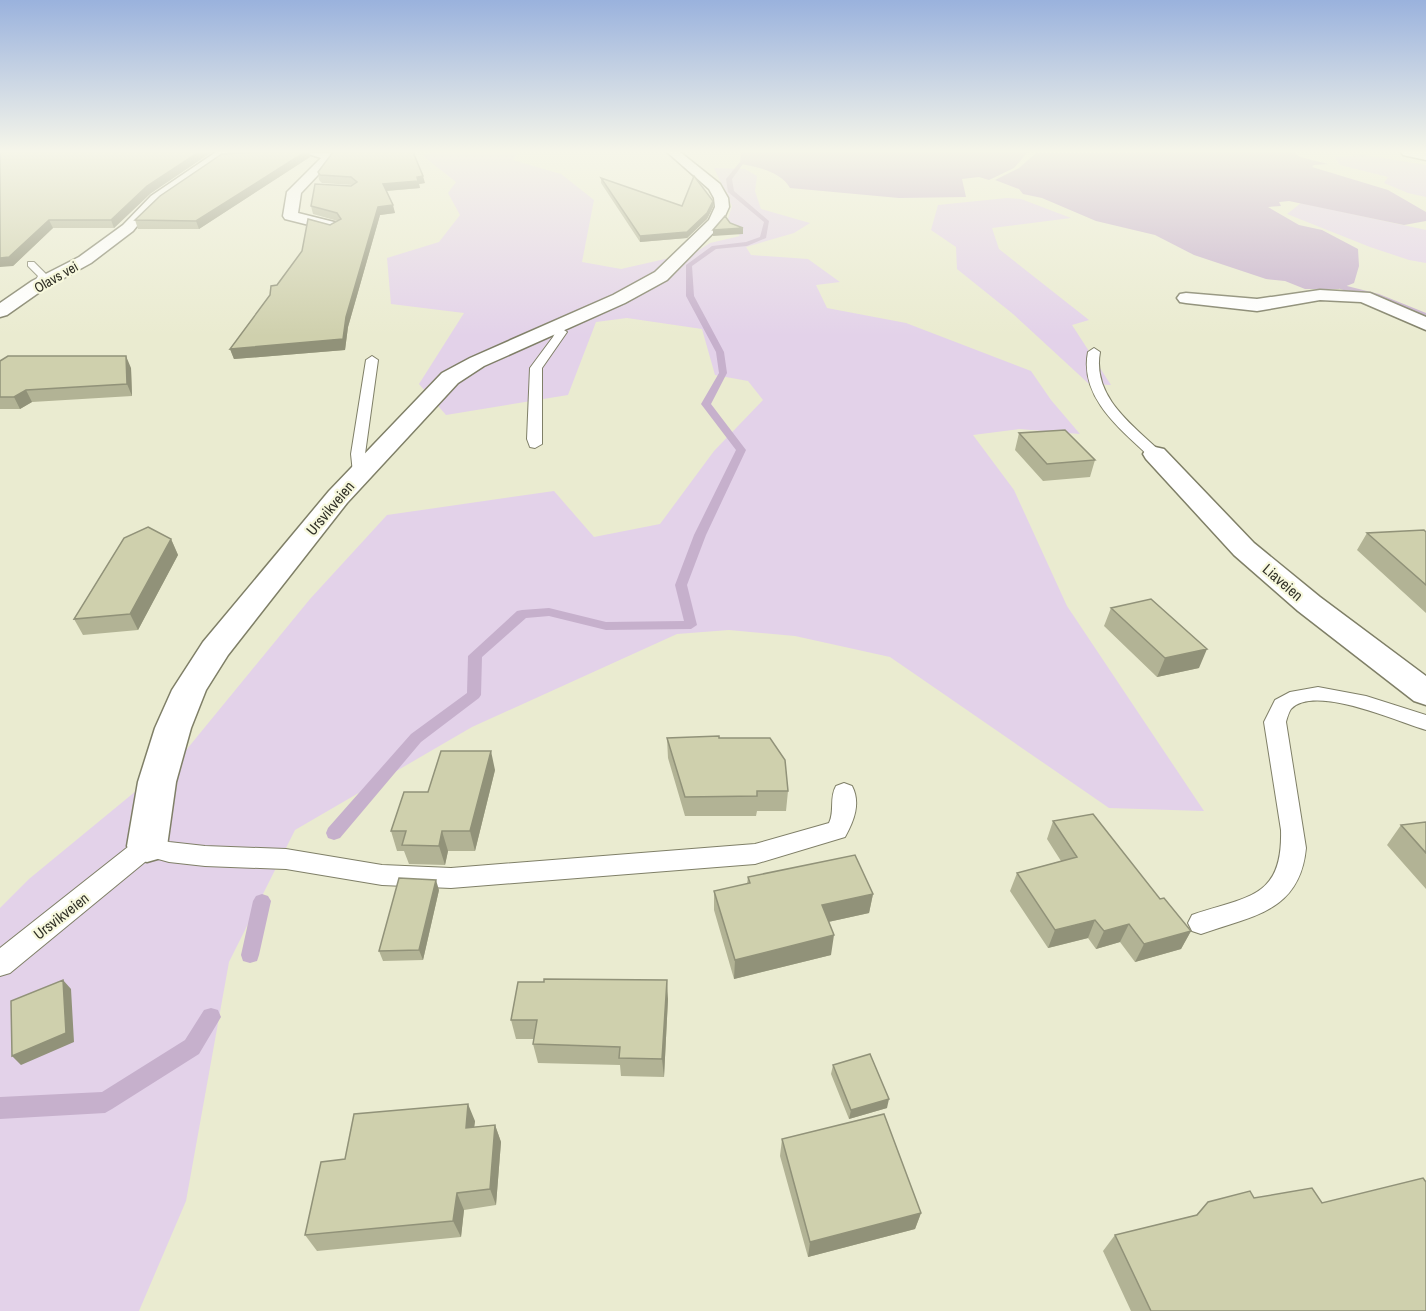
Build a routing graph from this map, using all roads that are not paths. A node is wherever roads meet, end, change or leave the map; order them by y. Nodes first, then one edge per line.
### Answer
1 (140, 213) edge
2 (290, 213) edge
3 (720, 213) edge
4 (333, 226) edge
5 (31, 264) dead end
6 (38, 285) junction
7 (1186, 298) dead end
8 (0, 311) edge
9 (1426, 324) edge
10 (556, 328) junction
11 (1095, 352) dead end
12 (372, 360) dead end
13 (535, 444) dead end
14 (1155, 453) joint
15 (360, 473) junction
16 (1426, 693) edge
17 (1426, 723) edge
18 (844, 792) dead end
19 (147, 846) junction
20 (1201, 923) dead end
21 (0, 964) edge

1 - 6 street, Olavs vei
2 - 4 street
3 - 10 street, Ursvikveien
5 - 6 lane
6 - 8 street, Olavs vei
7 - 9 street
10 - 13 lane
10 - 15 street, Ursvikveien
11 - 14 lane
12 - 15 lane
14 - 16 street, Liaveien
15 - 19 street, Ursvikveien
17 - 20 lane
18 - 19 lane
19 - 21 lane, Ursvikveien

